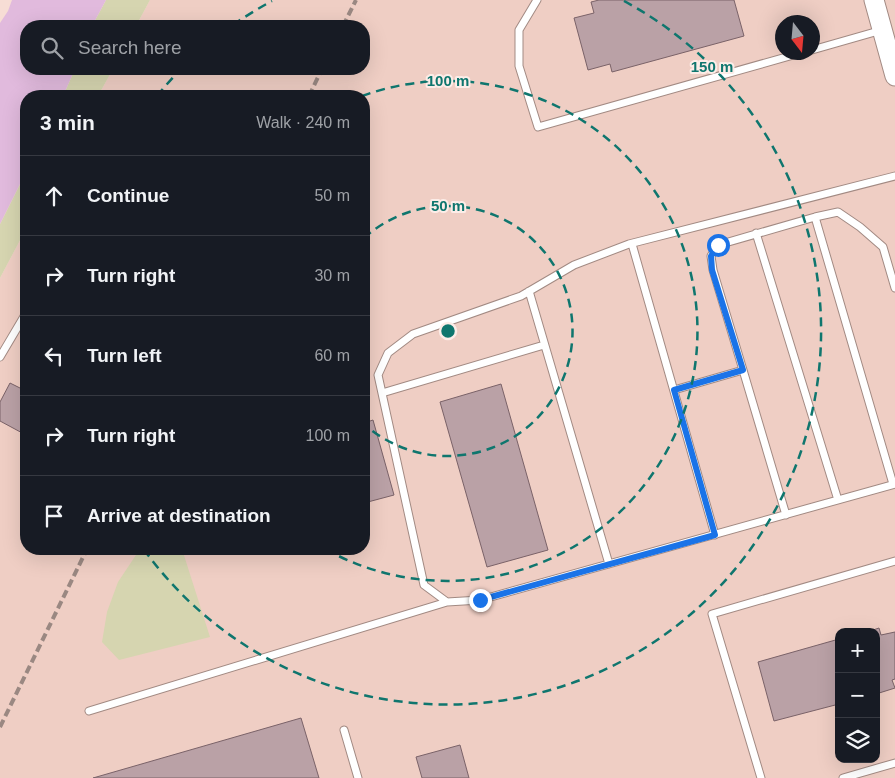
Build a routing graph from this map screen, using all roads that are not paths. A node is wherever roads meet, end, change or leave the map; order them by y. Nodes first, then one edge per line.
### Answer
1 (537, 0) edge
2 (874, 0) edge
3 (882, 30) junction
4 (820, 48) edge
5 (776, 60) edge
6 (894, 69) edge
7 (895, 176) edge
8 (815, 217) junction
9 (756, 233) junction
10 (632, 244) junction
11 (895, 288) edge
12 (529, 292) junction
13 (20, 322) edge
14 (544, 346) junction
15 (0, 357) edge
16 (743, 370) junction
17 (674, 390) junction
18 (382, 393) junction
19 (894, 484) edge
20 (838, 500) junction
21 (786, 515) junction
22 (715, 535) junction
23 (895, 561) edge
24 (609, 564) junction
25 (447, 602) junction
26 (90, 711) dead end
27 (344, 730) dead end
28 (895, 763) edge
29 (358, 778) edge
30 (762, 778) edge
31 (843, 778) edge

1 - 5 lane
2 - 3 street
3 - 4 lane
3 - 6 street
7 - 10 lane
8 - 9 lane
8 - 11 lane
8 - 19 lane
9 - 16 lane
9 - 20 lane
10 - 12 lane
10 - 17 lane
12 - 14 lane
12 - 18 lane
13 - 15 lane
14 - 18 lane
14 - 24 lane
16 - 17 lane
16 - 21 lane
17 - 22 lane
18 - 25 lane
19 - 20 lane
20 - 21 lane
21 - 22 lane
22 - 24 lane
23 - 30 lane
24 - 25 lane
25 - 26 lane
27 - 29 lane
28 - 31 lane

